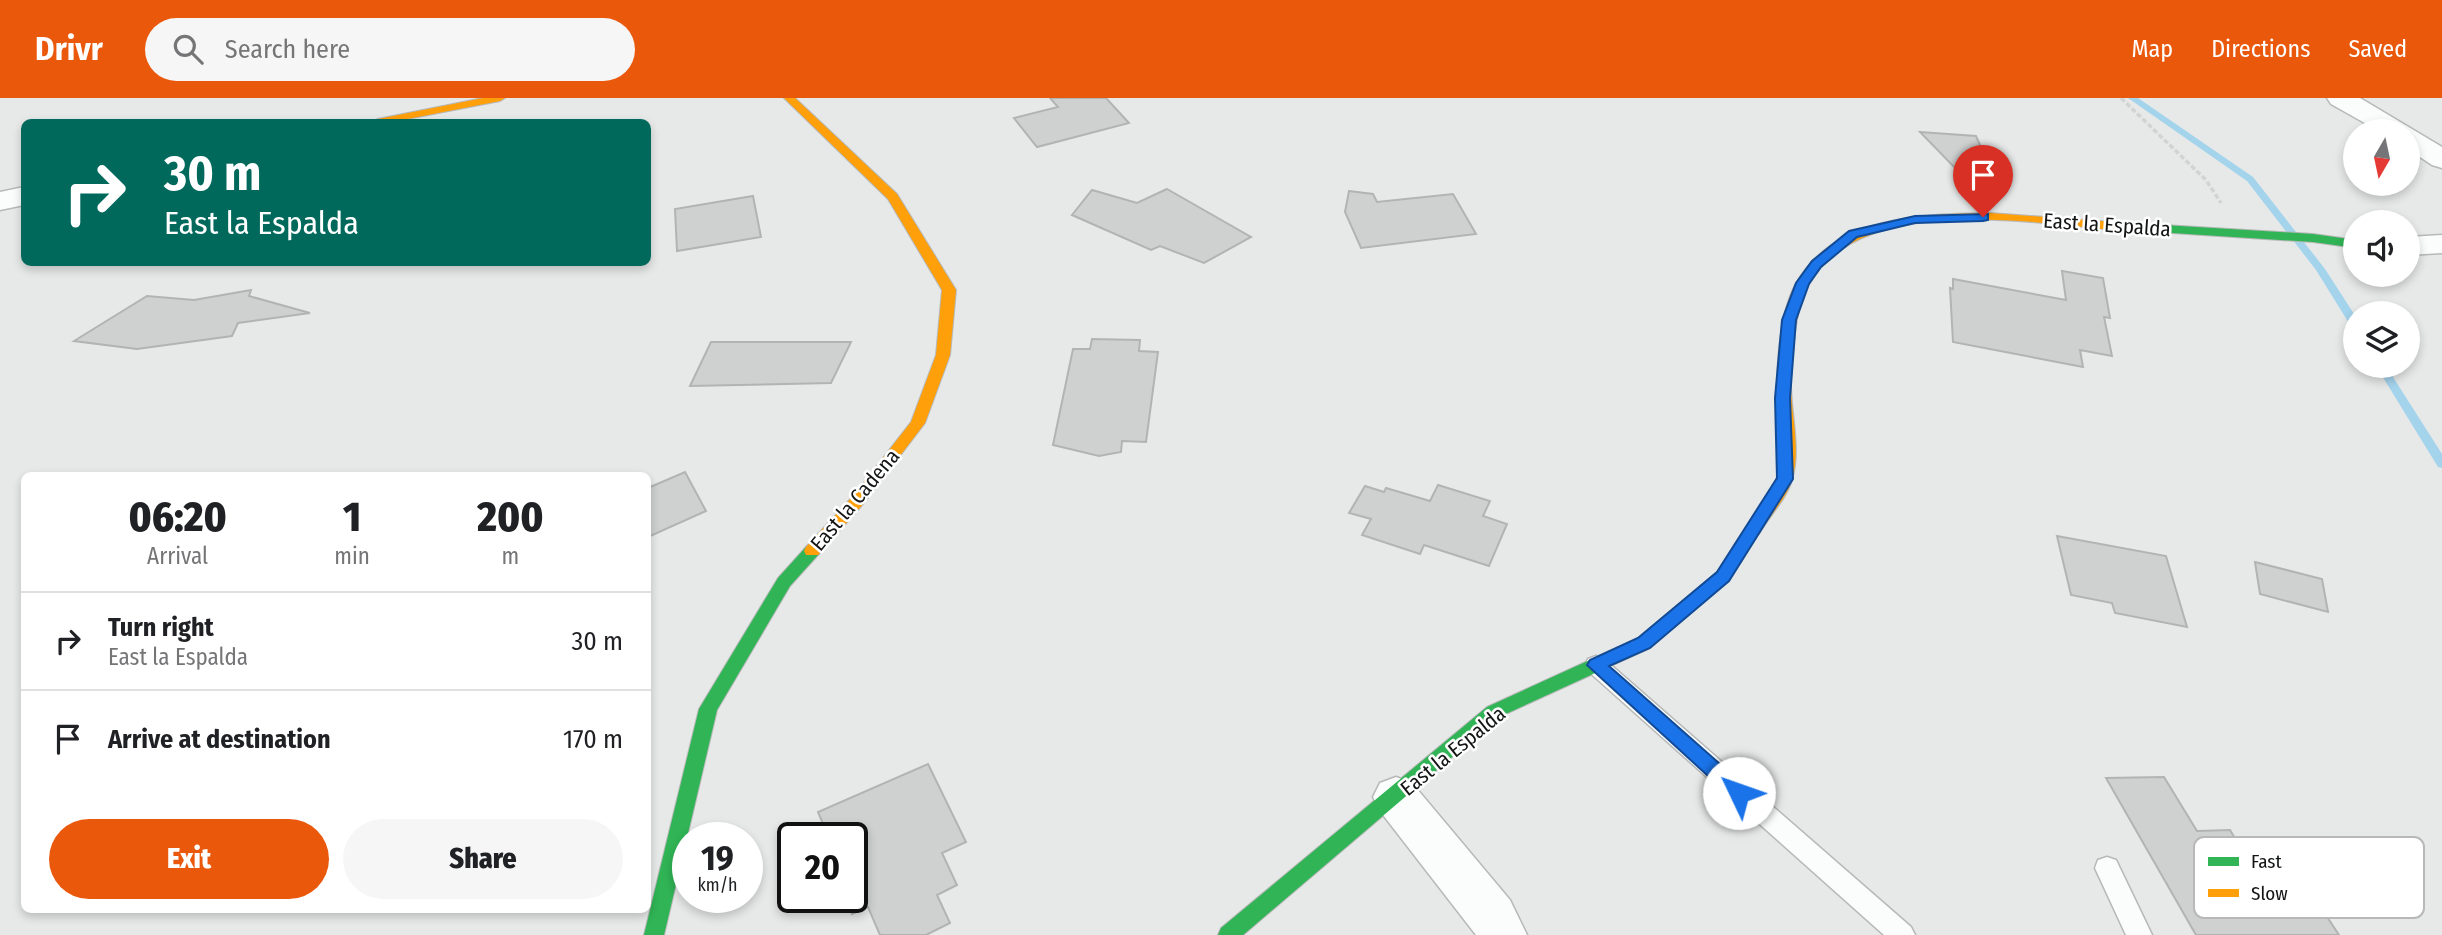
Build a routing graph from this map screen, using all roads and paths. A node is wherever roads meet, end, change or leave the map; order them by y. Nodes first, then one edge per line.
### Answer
1 (500, 98) edge
2 (789, 98) edge
3 (2121, 98) edge
4 (2340, 98) edge
5 (393, 119) edge
6 (2378, 119) edge
7 (2420, 145) edge
8 (2442, 159) edge
9 (21, 197) edge
10 (0, 201) edge
11 (2239, 234) junction
12 (2343, 242) edge
13 (2442, 244) edge
14 (2420, 245) edge
15 (1596, 665) junction
16 (1396, 797) junction
17 (2107, 868) dead end
18 (654, 935) edge
19 (1227, 935) edge
20 (1502, 935) edge
21 (1902, 935) edge
22 (2139, 935) edge

1 - 5 street
2 - 18 street, East la Cadena
3 - 11 path
4 - 6 street
7 - 8 street
9 - 10 street
11 - 12 street, East la Espalda
11 - 15 street, East la Espalda
13 - 14 street
15 - 16 street, East la Espalda
15 - 21 lane
16 - 19 street, East la Espalda
16 - 20 street
17 - 22 lane

